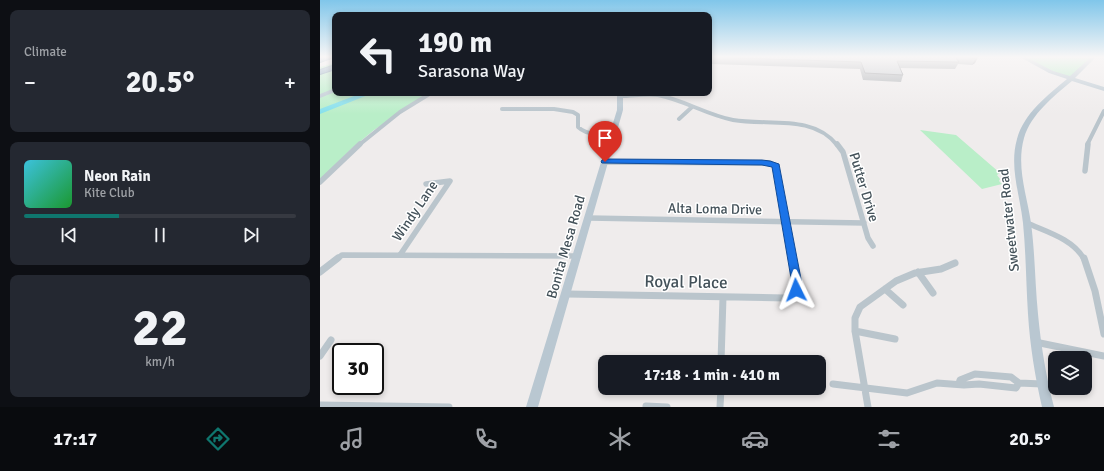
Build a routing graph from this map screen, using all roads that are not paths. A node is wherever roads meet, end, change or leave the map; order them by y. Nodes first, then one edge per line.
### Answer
1 (1065, 76) edge
2 (1071, 78) junction
3 (332, 88) edge
4 (1104, 89) edge
5 (332, 91) edge
6 (320, 93) edge
7 (320, 96) edge
8 (426, 96) edge
9 (620, 96) edge
10 (661, 96) edge
11 (692, 107) junction
12 (502, 109) dead end
13 (1104, 111) edge
14 (679, 119) dead end
15 (614, 130) junction
16 (605, 162) junction
17 (1085, 171) dead end
18 (320, 182) edge
19 (426, 184) dead end
20 (589, 218) junction
21 (786, 222) junction
22 (864, 223) junction
23 (1026, 223) junction
24 (873, 246) dead end
25 (400, 255) junction
26 (578, 256) junction
27 (955, 264) dead end
28 (320, 272) edge
29 (918, 272) junction
30 (885, 289) junction
31 (933, 293) dead end
32 (567, 294) junction
33 (723, 296) junction
34 (903, 305) dead end
35 (855, 331) junction
36 (1104, 334) edge
37 (895, 339) dead end
38 (331, 340) dead end
39 (1034, 342) junction
40 (722, 355) edge
41 (320, 356) edge
42 (1104, 356) edge
43 (833, 384) dead end
44 (1042, 384) junction
45 (865, 389) junction
46 (721, 395) edge
47 (320, 405) edge
48 (646, 406) edge
49 (449, 407) edge
50 (532, 407) edge
51 (667, 407) edge
52 (720, 407) edge
53 (868, 407) edge
54 (1048, 407) edge

1 - 2 main road
2 - 4 main road
2 - 23 main road, Sweetwater Road
3 - 6 main road
5 - 7 main road
8 - 18 street
9 - 15 main road, Bonita Mesa Road
10 - 11 street, Putter Drive
11 - 14 street
11 - 22 street, Putter Drive
12 - 15 street
13 - 17 street
15 - 16 main road, Bonita Mesa Road
16 - 20 main road, Bonita Mesa Road
16 - 21 street
19 - 25 street, Windy Lane
20 - 21 street, Alta Loma Drive
20 - 26 main road, Bonita Mesa Road
21 - 22 street, Alta Loma Drive
21 - 33 street, Royal Place
22 - 24 street, Putter Drive
23 - 36 street
23 - 39 main road, Sweetwater Road
25 - 26 street
25 - 28 street
26 - 32 main road, Bonita Mesa Road
27 - 29 street
29 - 30 street
29 - 31 street
30 - 34 street
30 - 35 street
32 - 33 street, Royal Place
32 - 50 main road, Bonita Mesa Road
33 - 40 street
35 - 37 street
35 - 45 street
38 - 41 street
39 - 42 street
39 - 44 main road, Sweetwater Road
43 - 45 street
44 - 45 street
44 - 54 main road, Sweetwater Road
45 - 53 street
46 - 52 street
47 - 49 street
48 - 51 street

